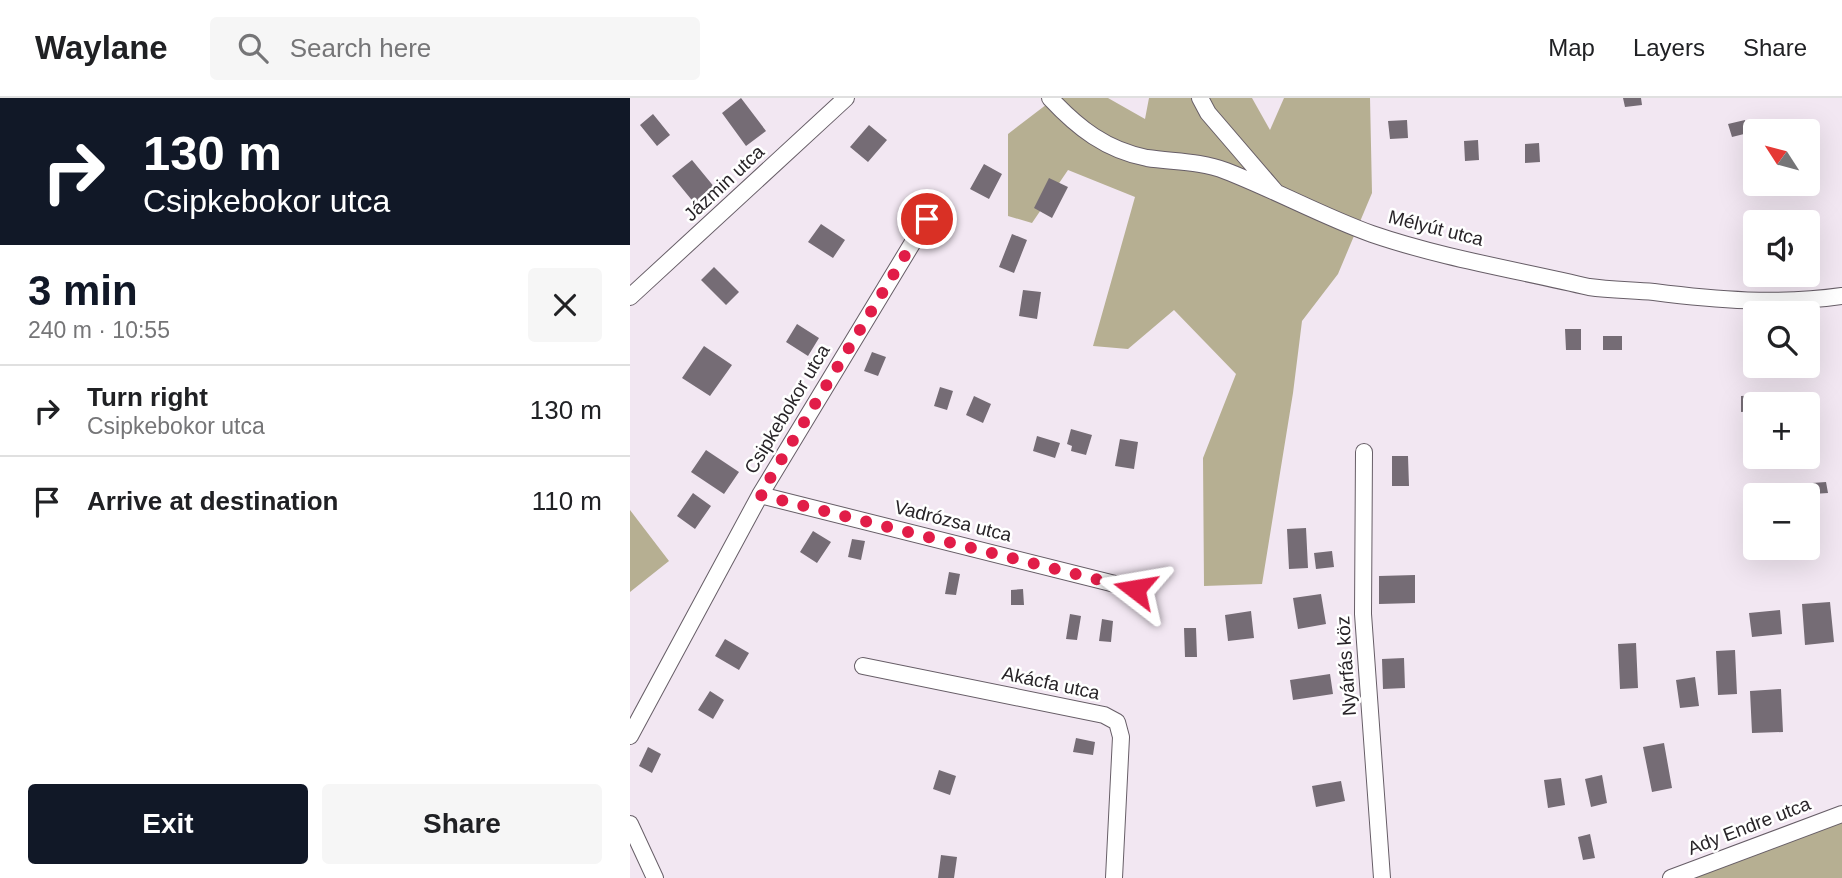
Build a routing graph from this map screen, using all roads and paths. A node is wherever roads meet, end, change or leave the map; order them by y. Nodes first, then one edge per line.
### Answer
1 (846, 98) edge
2 (1050, 98) edge
3 (1200, 98) edge
4 (1279, 196) junction
5 (927, 219) dead end
6 (1842, 296) edge
7 (630, 297) edge
8 (1364, 452) dead end
9 (760, 495) junction
10 (1135, 589) dead end
11 (863, 666) dead end
12 (630, 736) edge
13 (1842, 814) edge
14 (630, 824) edge
15 (655, 878) edge
16 (1114, 878) edge
17 (1382, 878) edge
18 (1671, 878) edge

1 - 7 street, Jázmin utca
2 - 4 street, Mélyút utca
3 - 4 street
4 - 6 street, Mélyút utca
5 - 9 street, Csipkebokor utca
8 - 17 street, Nyárfás köz
9 - 10 street, Vadrózsa utca
9 - 12 street, Csipkebokor utca
11 - 16 street, Akácfa utca
13 - 18 street, Ady Endre utca
14 - 15 street

